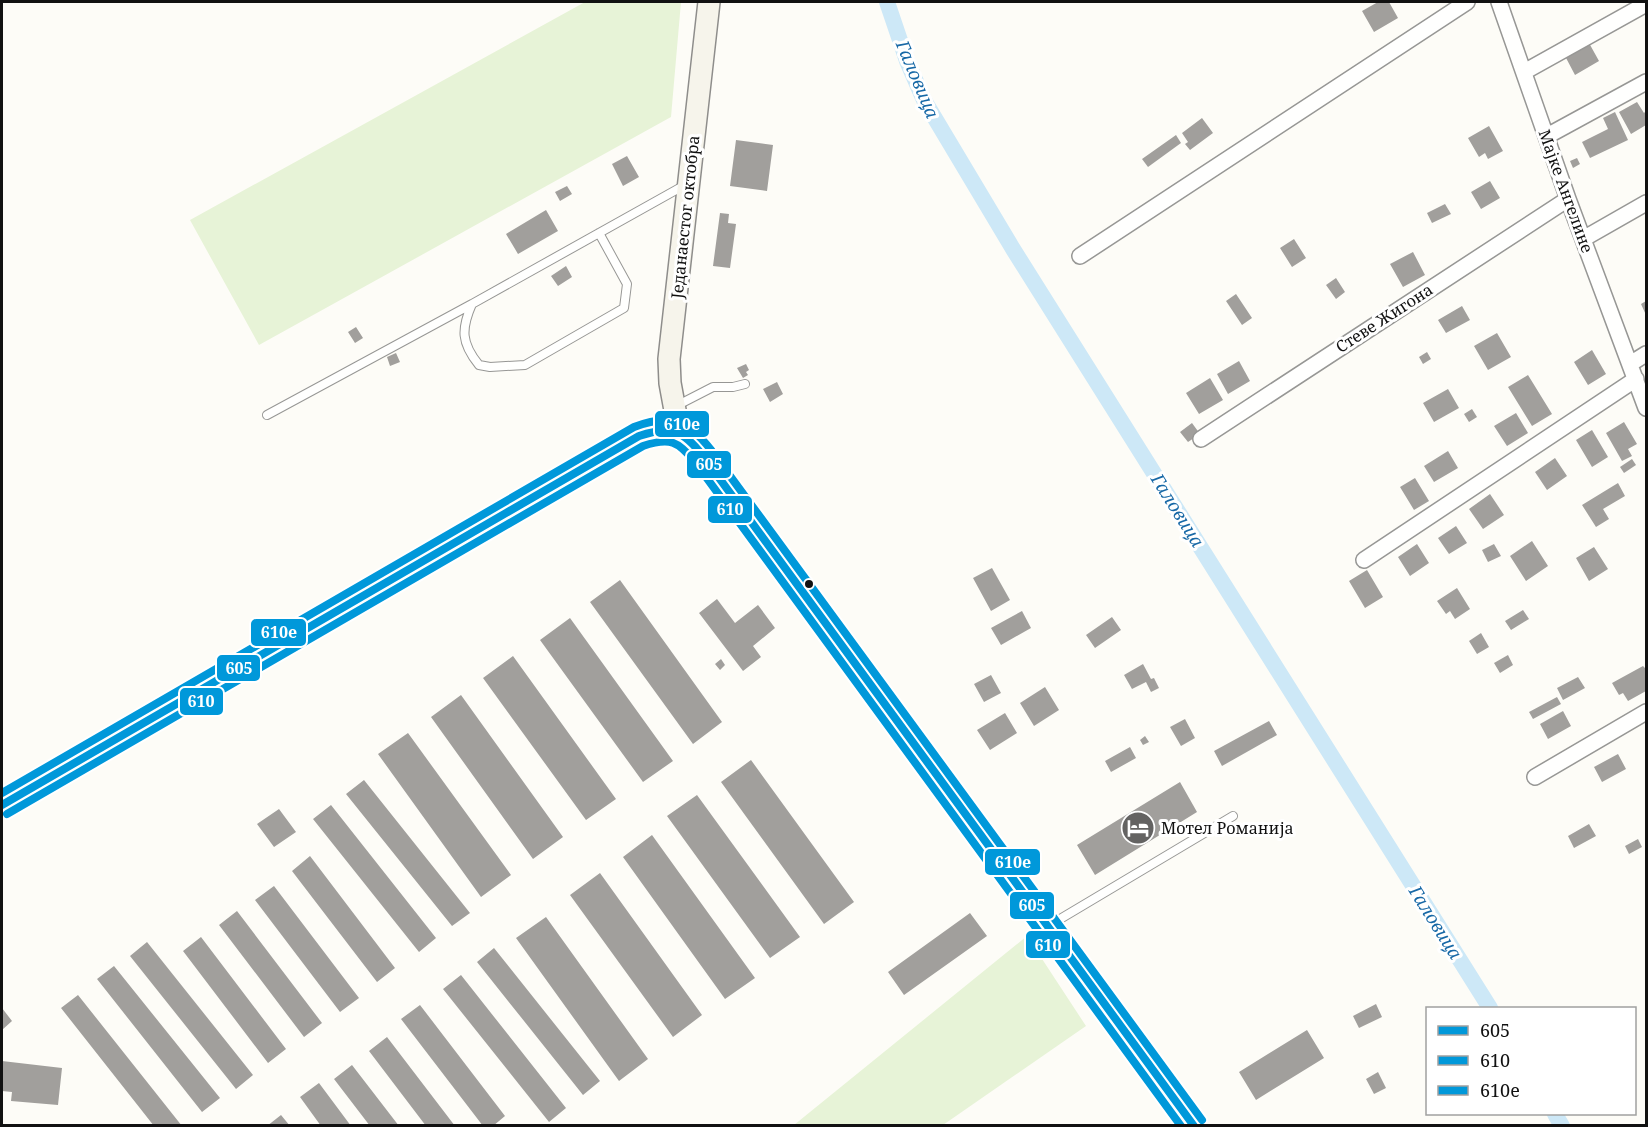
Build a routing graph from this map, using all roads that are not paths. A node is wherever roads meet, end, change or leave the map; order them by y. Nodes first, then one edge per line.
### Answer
1 (709, 2) edge
2 (1467, 2) edge
3 (1499, 2) edge
4 (1647, 4) edge
5 (1524, 72) junction
6 (1647, 82) edge
7 (1547, 136) junction
8 (689, 183) junction
9 (1568, 199) junction
10 (1647, 203) edge
11 (599, 233) junction
12 (1582, 239) junction
13 (1080, 256) dead end
14 (472, 304) junction
15 (1647, 354) edge
16 (1630, 364) junction
17 (1636, 379) junction
18 (745, 384) dead end
19 (675, 406) junction
20 (1647, 408) edge
21 (267, 415) dead end
22 (679, 432) junction
23 (1201, 439) dead end
24 (1364, 560) dead end
25 (1647, 712) edge
26 (1535, 777) dead end
27 (3, 802) edge
28 (1233, 816) dead end
29 (1049, 926) junction
30 (1194, 1125) edge

1 - 8 main road, Једанаестог октобра
2 - 13 street
3 - 5 street, Мајке Ангелине
4 - 5 street
5 - 7 street, Мајке Ангелине
6 - 7 street
7 - 9 street, Мајке Ангелине
8 - 11 lane
8 - 19 main road, Једанаестог октобра
9 - 12 street, Мајке Ангелине
9 - 23 street, Стеве Жигона
10 - 12 street
11 - 14 lane
11 - 14 lane
12 - 16 street, Мајке Ангелине
14 - 21 lane
15 - 16 street
16 - 17 street, Мајке Ангелине
17 - 20 street, Мајке Ангелине
17 - 24 street
18 - 19 lane
19 - 22 main road, Једанаестог октобра
22 - 27 main road
22 - 29 main road
25 - 26 street
28 - 29 lane
29 - 30 main road

